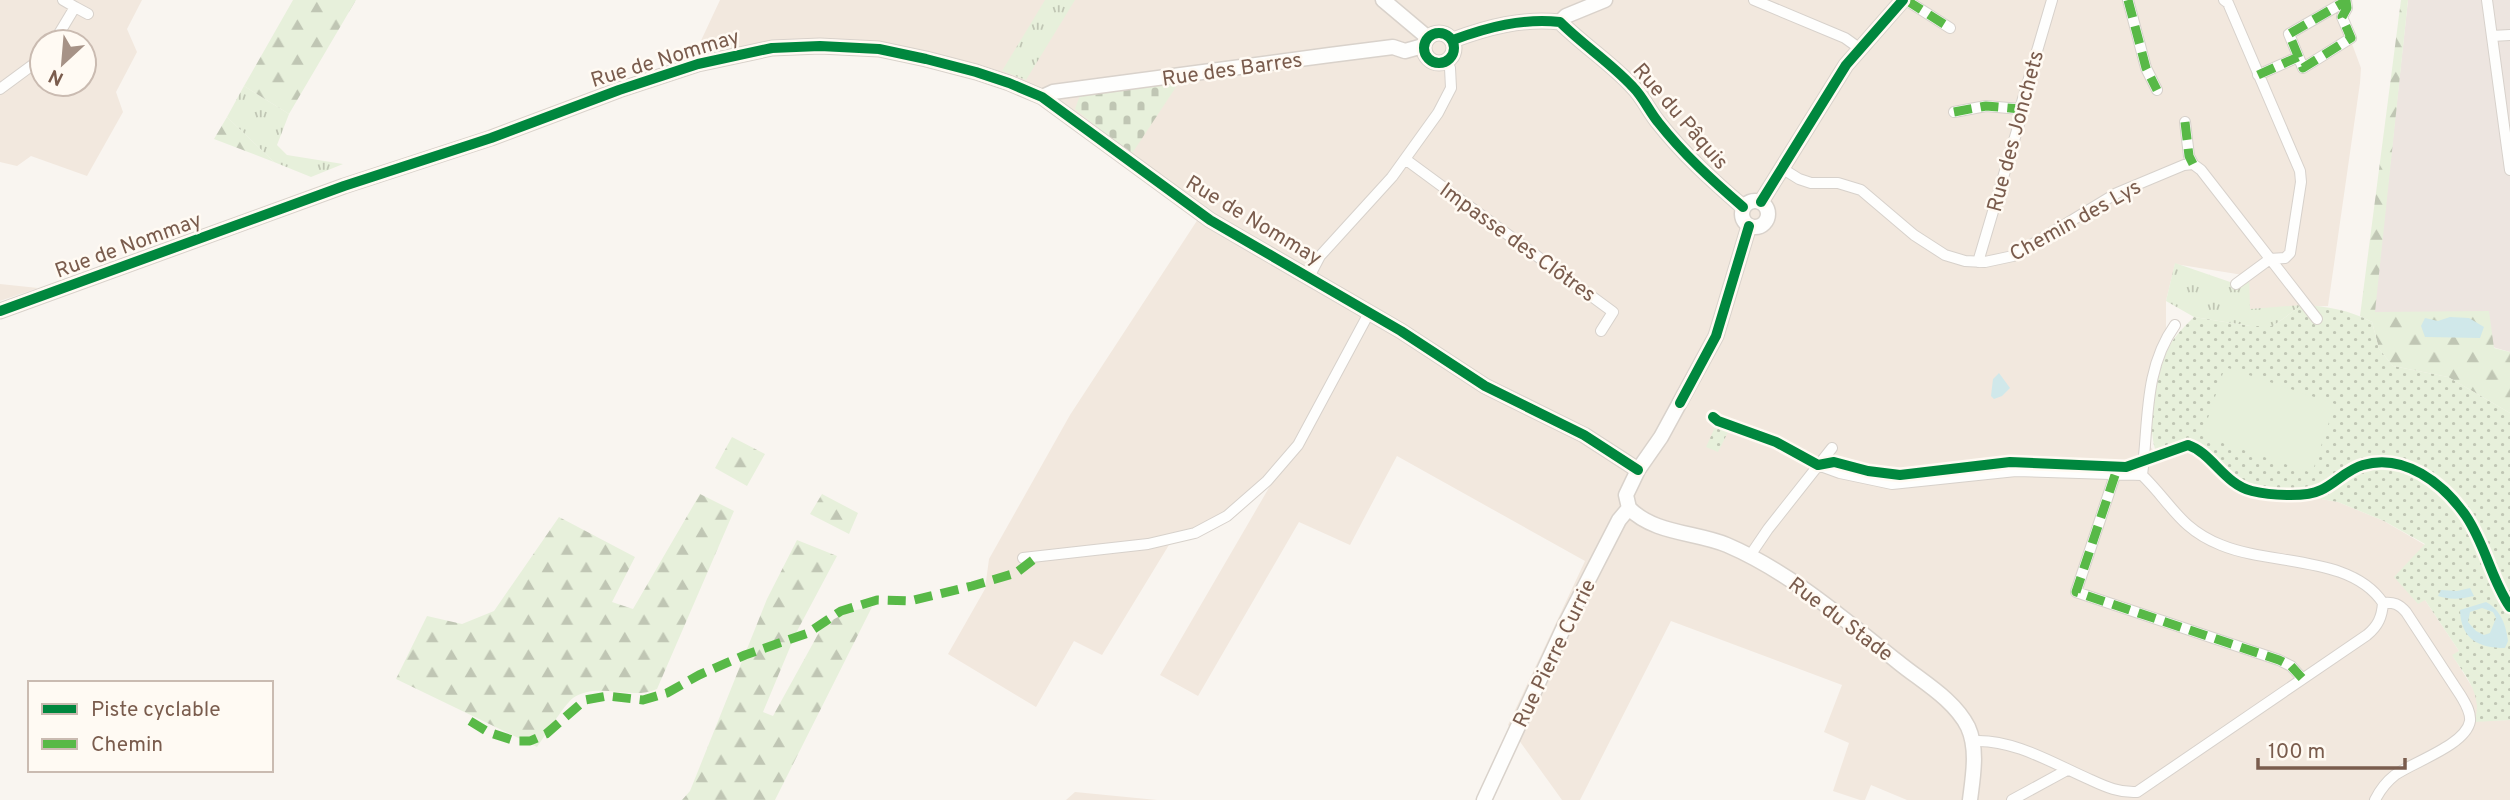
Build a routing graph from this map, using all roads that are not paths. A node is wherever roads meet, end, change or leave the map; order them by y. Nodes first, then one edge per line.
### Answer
1 (63, 0) edge
2 (1383, 0) edge
3 (1605, 0) edge
4 (1754, 0) edge
5 (1905, 0) edge
6 (2052, 0) edge
7 (2128, 0) edge
8 (2224, 0) edge
9 (2487, 0) edge
10 (75, 7) junction
11 (88, 14) dead end
12 (1560, 22) junction
13 (62, 28) edge
14 (1950, 28) dead end
15 (2510, 35) edge
16 (2492, 36) junction
17 (1453, 40) junction
18 (1425, 42) junction
19 (1859, 48) junction
20 (2298, 57) junction
21 (1446, 62) junction
22 (28, 68) edge
23 (2258, 75) junction
24 (0, 89) edge
25 (2157, 90) dead end
26 (1042, 97) junction
27 (2020, 109) junction
28 (1954, 112) dead end
29 (2185, 122) dead end
30 (1405, 159) junction
31 (2193, 164) junction
32 (1783, 169) junction
33 (2510, 170) edge
34 (1762, 202) junction
35 (1743, 207) junction
36 (1749, 226) junction
37 (2270, 259) junction
38 (1978, 262) junction
39 (1309, 276) junction
40 (2236, 284) dead end
41 (0, 311) edge
42 (1369, 313) junction
43 (2317, 319) dead end
44 (2175, 326) dead end
45 (1601, 331) dead end
46 (1832, 448) dead end
47 (1818, 465) junction
48 (1638, 470) junction
49 (2115, 475) junction
50 (2142, 475) junction
51 (1629, 509) junction
52 (1749, 557) junction
53 (1023, 558) dead end
54 (2383, 603) junction
55 (2302, 678) junction
56 (1974, 741) junction
57 (2067, 770) junction
58 (1484, 800) edge
59 (1970, 800) edge
60 (2012, 800) edge
61 (2375, 800) edge

1 - 10 street
2 - 18 street
3 - 12 street
4 - 19 street
5 - 14 street
5 - 19 street
6 - 27 street, Rue des Jonchets
7 - 25 street
8 - 23 street
9 - 16 street
10 - 11 street
10 - 13 street
12 - 17 street
12 - 35 street, Rue du Pâquis
15 - 16 street
16 - 33 street
17 - 18 street
17 - 21 street
18 - 21 street
18 - 26 street, Rue des Barres
19 - 32 street
20 - 20 street
20 - 23 street
21 - 30 street
22 - 24 street
23 - 37 street
26 - 39 street, Rue de Nommay
26 - 41 street, Rue de Nommay
27 - 28 street
27 - 38 street, Rue des Jonchets
29 - 31 street
30 - 39 street
30 - 45 street, Impasse des Clôtres
31 - 37 street
31 - 38 street, Chemin des Lys
32 - 34 street
32 - 38 street, Chemin des Lys
34 - 35 street
34 - 36 street
35 - 36 street
36 - 48 street
37 - 40 street
37 - 43 street
39 - 42 street, Rue de Nommay
42 - 48 street, Rue de Nommay
42 - 53 street
44 - 50 street
46 - 47 street
47 - 49 street
47 - 52 street
48 - 51 street
49 - 50 street
49 - 55 street
50 - 54 street
51 - 52 street, Rue du Stade
51 - 58 street, Rue Pierre Currie
52 - 56 street, Rue du Stade
54 - 55 street
54 - 61 street
55 - 57 street
56 - 57 street
56 - 59 street
57 - 60 street

